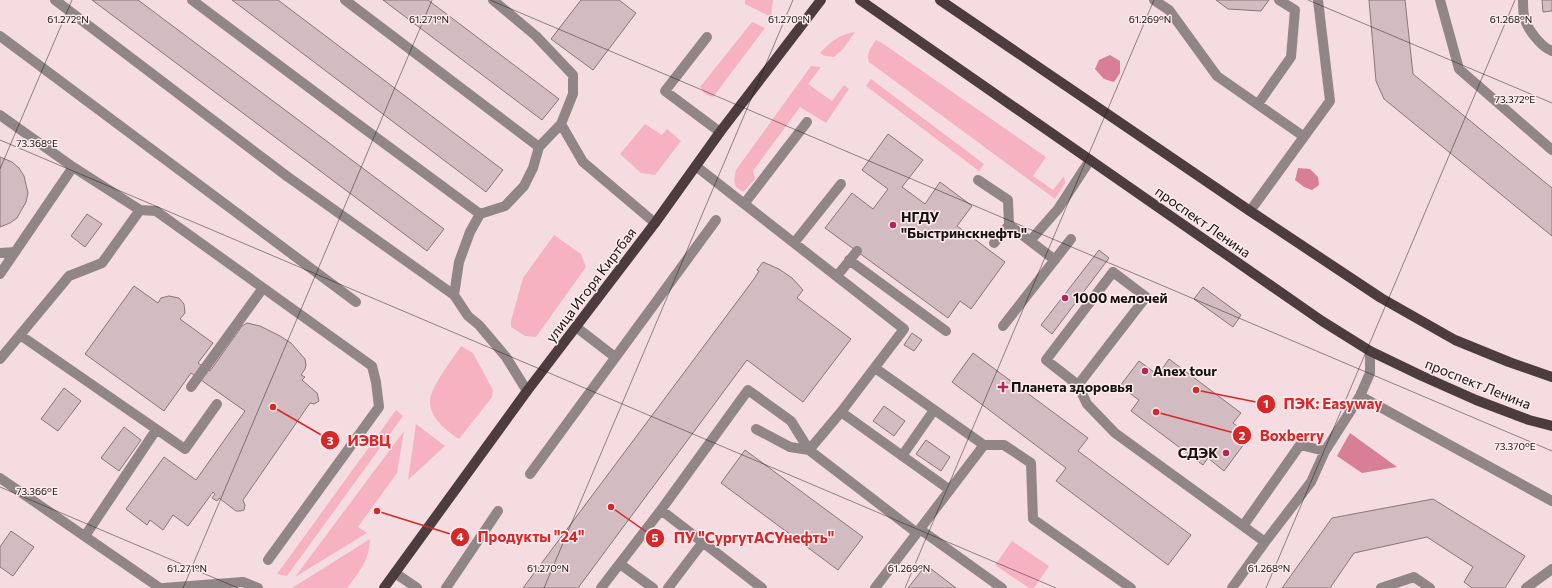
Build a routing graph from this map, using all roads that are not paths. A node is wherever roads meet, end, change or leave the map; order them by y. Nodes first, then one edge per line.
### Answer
1 (55, 0) edge
2 (192, 0) edge
3 (345, 0) edge
4 (494, 0) edge
5 (821, 0) edge
6 (860, 0) edge
7 (940, 0) edge
8 (1154, 0) edge
9 (1279, 0) edge
10 (1318, 0) edge
11 (1440, 0) edge
12 (1523, 0) edge
13 (0, 36) edge
14 (707, 37) dead end
15 (1552, 51) edge
16 (1258, 104) junction
17 (0, 115) edge
18 (807, 122) dead end
19 (561, 124) junction
20 (720, 132) junction
21 (1303, 136) junction
22 (539, 147) junction
23 (1552, 150) edge
24 (1090, 160) junction
25 (73, 167) junction
26 (697, 167) junction
27 (978, 180) dead end
28 (841, 184) dead end
29 (744, 204) junction
30 (140, 210) junction
31 (1250, 211) junction
32 (480, 214) junction
33 (716, 220) dead end
34 (655, 223) junction
35 (1010, 226) junction
36 (1071, 239) dead end
37 (1030, 241) junction
38 (794, 243) junction
39 (994, 243) dead end
40 (857, 251) dead end
41 (0, 252) edge
42 (15, 252) junction
43 (849, 260) junction
44 (1055, 260) junction
45 (0, 274) edge
46 (836, 276) junction
47 (263, 288) junction
48 (454, 296) junction
49 (356, 302) dead end
50 (1003, 326) dead end
51 (576, 327) junction
52 (946, 331) dead end
53 (20, 336) junction
54 (1370, 351) junction
55 (615, 357) junction
56 (0, 359) edge
57 (875, 368) junction
58 (1552, 377) edge
59 (1078, 384) junction
60 (191, 387) dead end
61 (527, 391) junction
62 (1360, 396) junction
63 (217, 404) dead end
64 (934, 410) junction
65 (841, 412) junction
66 (1552, 426) edge
67 (756, 429) dead end
68 (156, 430) junction
69 (984, 445) junction
70 (809, 450) junction
71 (1325, 451) junction
72 (902, 456) junction
73 (530, 474) dead end
74 (0, 479) edge
75 (950, 490) junction
76 (1552, 501) edge
77 (661, 510) junction
78 (498, 511) dead end
79 (1242, 526) junction
80 (919, 531) junction
81 (85, 536) junction
82 (703, 542) junction
83 (1265, 542) junction
84 (268, 560) dead end
85 (620, 564) junction
86 (1552, 569) edge
87 (395, 573) junction
88 (1131, 587) edge
89 (162, 588) edge
90 (258, 588) edge
91 (384, 588) edge
92 (417, 588) edge
93 (446, 588) edge
94 (601, 588) edge
95 (653, 588) edge
96 (668, 588) edge
97 (762, 588) edge
98 (875, 588) edge
99 (1002, 588) edge
100 (1232, 588) edge
101 (1381, 588) edge
102 (1430, 588) edge
103 (1526, 588) edge

1 - 48 lane
2 - 32 lane
3 - 22 lane
4 - 19 lane
5 - 20 main road, улица Игоря Киртбая
6 - 24 main road, проспект Ленина
7 - 31 main road
8 - 16 lane
9 - 16 lane
10 - 21 lane
11 - 23 lane
12 - 15 lane
13 - 49 lane
14 - 20 lane
16 - 21 lane
17 - 25 lane
18 - 29 lane
19 - 22 lane
19 - 34 lane
20 - 26 main road, улица Игоря Киртбая
21 - 31 lane
22 - 32 lane
24 - 37 lane
24 - 54 main road, проспект Ленина
25 - 30 lane
25 - 42 lane
26 - 29 lane
26 - 34 main road, улица Игоря Киртбая
27 - 35 lane
28 - 38 lane
29 - 38 lane
30 - 47 lane
30 - 53 lane
31 - 58 main road
32 - 48 lane
33 - 55 lane
34 - 51 main road, улица Игоря Киртбая
35 - 37 lane
35 - 39 lane
36 - 44 lane
37 - 44 lane
38 - 46 lane
40 - 43 lane
41 - 42 lane
42 - 45 lane
43 - 46 lane
43 - 52 lane
44 - 50 lane
46 - 57 lane
47 - 60 lane
47 - 84 lane
48 - 61 lane
51 - 55 lane
51 - 61 main road, улица Игоря Киртбая
53 - 56 lane
53 - 68 lane
54 - 62 lane
54 - 66 main road, проспект Ленина
55 - 73 lane
57 - 64 lane
57 - 65 lane
59 - 59 lane
59 - 79 lane
61 - 87 main road, улица Игоря Киртбая
62 - 71 lane
62 - 76 lane
63 - 68 lane
64 - 69 lane
64 - 72 lane
65 - 70 lane
65 - 72 lane
67 - 70 lane
68 - 81 lane
69 - 75 lane
69 - 88 lane
70 - 77 lane
70 - 80 lane
71 - 79 lane
71 - 83 lane
72 - 75 lane
74 - 81 lane
75 - 80 lane
77 - 82 lane
77 - 85 lane
78 - 93 lane
79 - 83 lane
80 - 98 lane
80 - 99 lane
81 - 89 lane
82 - 96 lane
82 - 97 lane
83 - 100 lane
85 - 94 lane
85 - 95 lane
86 - 103 lane
87 - 91 main road, улица Игоря Киртбая
87 - 92 lane
89 - 90 lane
101 - 102 lane

